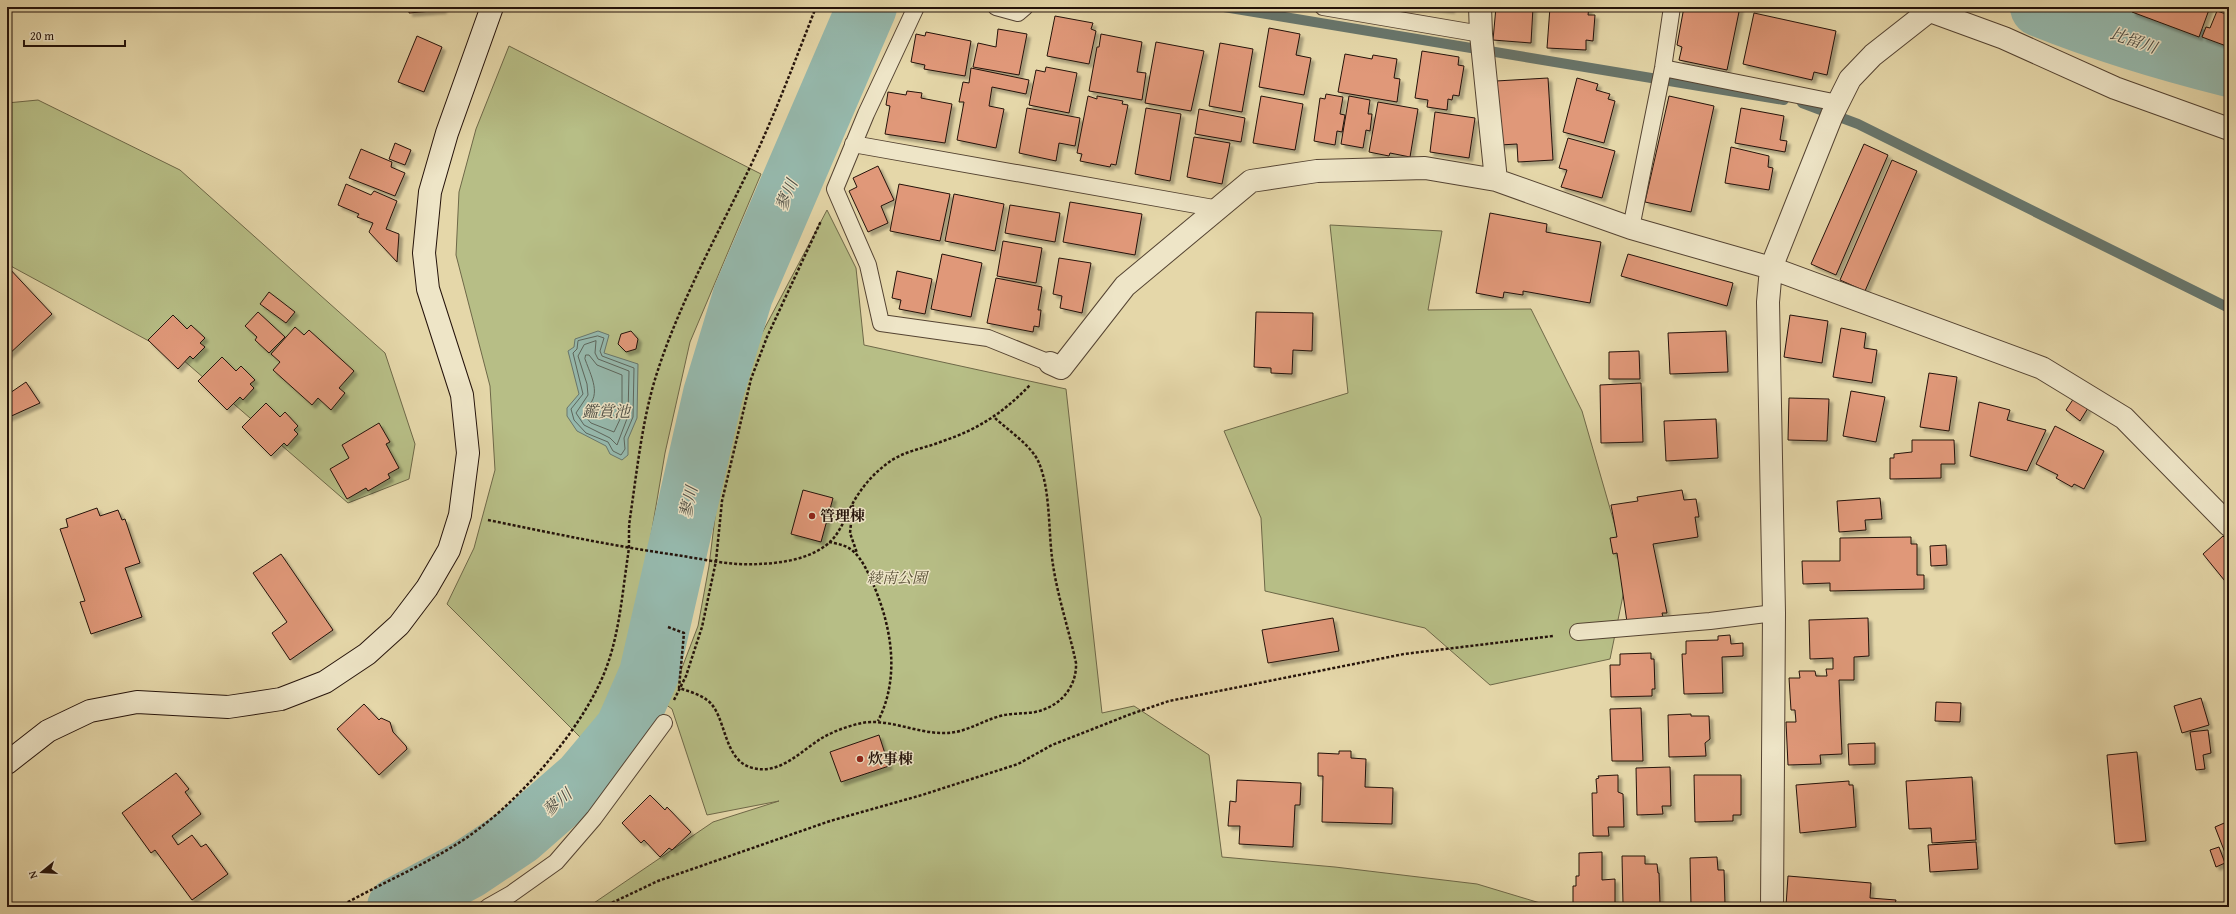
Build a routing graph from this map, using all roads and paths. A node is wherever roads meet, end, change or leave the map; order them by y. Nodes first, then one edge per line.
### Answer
1 (492, 7) edge
2 (816, 7) edge
3 (916, 7) edge
4 (996, 7) edge
5 (1025, 7) edge
6 (1323, 7) edge
7 (1480, 7) edge
8 (1672, 7) edge
9 (1927, 9) edge
10 (1481, 34) junction
11 (1663, 68) junction
12 (1838, 103) junction
13 (2229, 129) edge
14 (853, 144) junction
15 (1496, 180) junction
16 (835, 189) junction
17 (1219, 209) junction
18 (1631, 228) junction
19 (1771, 268) junction
20 (1050, 363) junction
21 (995, 418) junction
22 (854, 501) junction
23 (460, 515) junction
24 (2229, 525) edge
25 (829, 542) junction
26 (629, 548) junction
27 (716, 561) junction
28 (861, 562) junction
29 (1774, 614) junction
30 (668, 627) dead end
31 (1578, 632) joint
32 (679, 688) junction
33 (878, 721) junction
34 (664, 723) joint
35 (7, 763) edge
36 (339, 907) edge
37 (488, 907) edge
38 (604, 907) edge
39 (1772, 907) edge

1 - 23 street
2 - 26 path
3 - 14 lane
4 - 5 lane
6 - 10 lane
7 - 10 street
8 - 11 lane
9 - 12 street
9 - 13 street
10 - 15 street
11 - 12 lane
11 - 18 lane
12 - 19 street
14 - 16 lane
14 - 17 lane
15 - 17 street
15 - 18 street
16 - 20 lane
16 - 27 path
17 - 20 street
18 - 19 street
19 - 24 street
19 - 29 street
20 - 21 path
21 - 22 path
21 - 33 path
22 - 25 path
22 - 28 path
23 - 26 path
23 - 35 street
25 - 27 path
25 - 28 path
26 - 27 path
26 - 36 path
27 - 32 path
28 - 33 path
29 - 31 lane
29 - 39 street
30 - 32 path
31 - 38 path
32 - 33 path
32 - 34 path
34 - 37 lane

